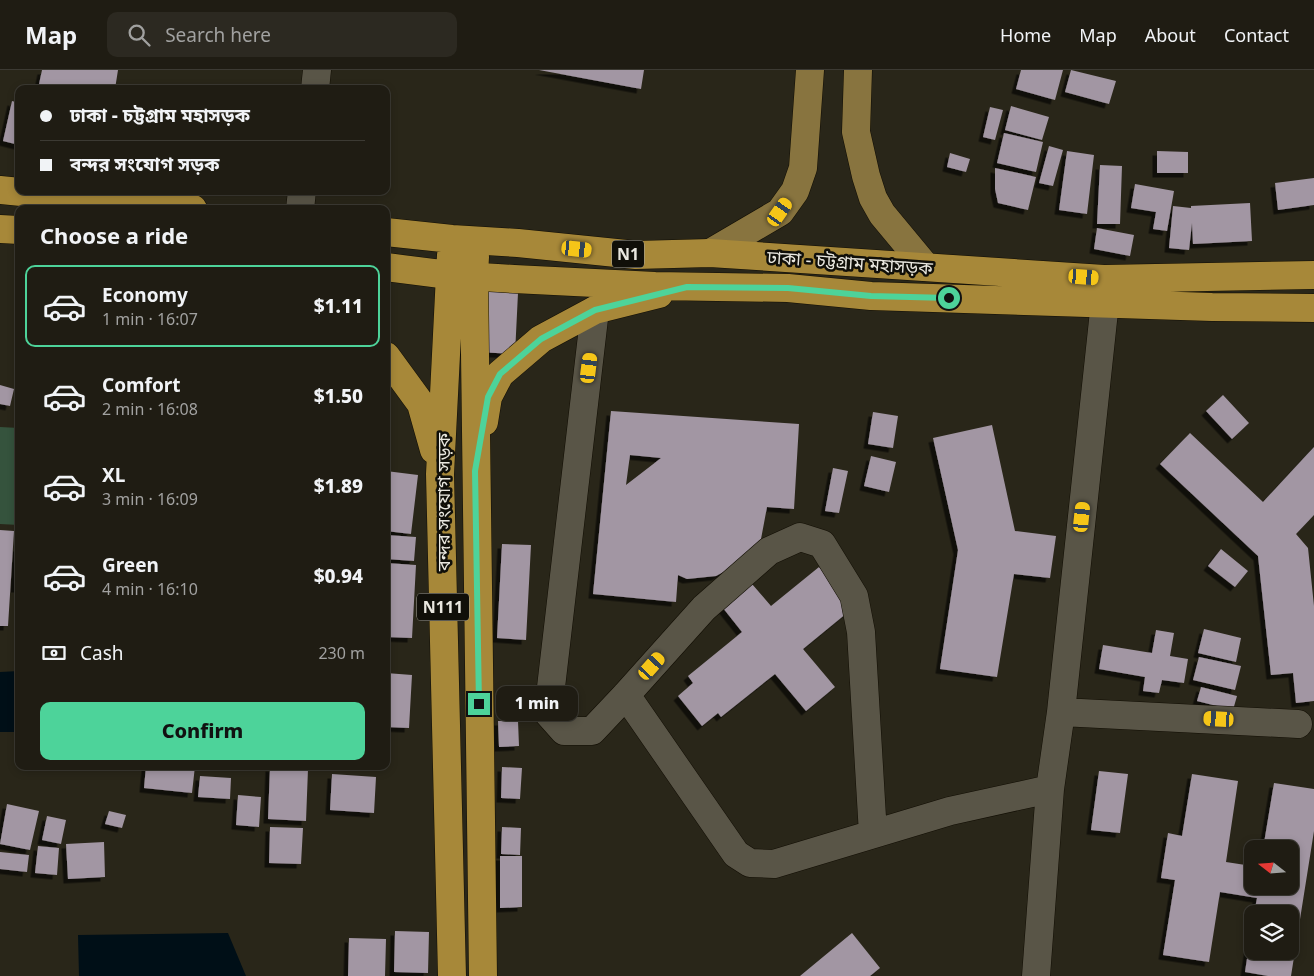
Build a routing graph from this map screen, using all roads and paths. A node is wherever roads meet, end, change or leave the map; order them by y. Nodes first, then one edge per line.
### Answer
1 (317, 70) edge
2 (810, 70) edge
3 (858, 70) edge
4 (315, 85) edge
5 (0, 190) edge
6 (15, 191) edge
7 (51, 195) edge
8 (152, 205) edge
9 (0, 229) edge
10 (15, 230) edge
11 (390, 232) edge
12 (464, 240) junction
13 (710, 253) junction
14 (926, 266) junction
15 (390, 267) edge
16 (462, 275) junction
17 (1314, 275) edge
18 (687, 287) junction
19 (1105, 302) junction
20 (1212, 306) junction
21 (1314, 308) edge
22 (595, 310) junction
23 (1314, 317) edge
24 (390, 361) edge
25 (475, 471) junction
26 (440, 474) junction
27 (626, 695) junction
28 (1061, 712) junction
29 (1298, 724) dead end
30 (1050, 789) junction
31 (873, 834) junction
32 (452, 976) edge
33 (482, 976) edge
34 (1036, 976) edge

1 - 4 street
2 - 13 main road
3 - 14 main road
5 - 6 highway
7 - 8 highway
9 - 10 highway
11 - 12 highway, ঢাকা - চট্টগ্রাম মহাসড়ক / N1
12 - 13 highway, ঢাকা - চট্টগ্রাম মহাসড়ক / N1
12 - 16 highway, বন্দর সংযোগ সড়ক / N111
13 - 14 highway, ঢাকা - চট্টগ্রাম মহাসড়ক / N1
14 - 17 highway, ঢাকা - চট্টগ্রাম মহাসড়ক / N1
15 - 16 highway, ঢাকা - চট্টগ্রাম মহাসড়ক / N1
16 - 18 highway, ঢাকা - চট্টগ্রাম মহাসড়ক / N1
16 - 25 highway, বন্দর সংযোগ সড়ক / N111
16 - 26 highway, বন্দর সংযোগ সড়ক / N111
18 - 19 highway, ঢাকা - চট্টগ্রাম মহাসড়ক / N1
18 - 22 highway
19 - 20 highway, ঢাকা - চট্টগ্রাম মহাসড়ক / N1
19 - 28 street
20 - 21 highway, ঢাকা - চট্টগ্রাম মহাসড়ক / N1
20 - 23 street
22 - 25 highway
22 - 27 street
24 - 26 highway
25 - 33 highway, বন্দর সংযোগ সড়ক / N111
26 - 32 highway, বন্দর সংযোগ সড়ক / N111
27 - 31 street
27 - 31 street
28 - 29 street
28 - 30 street
30 - 31 street
30 - 34 street

